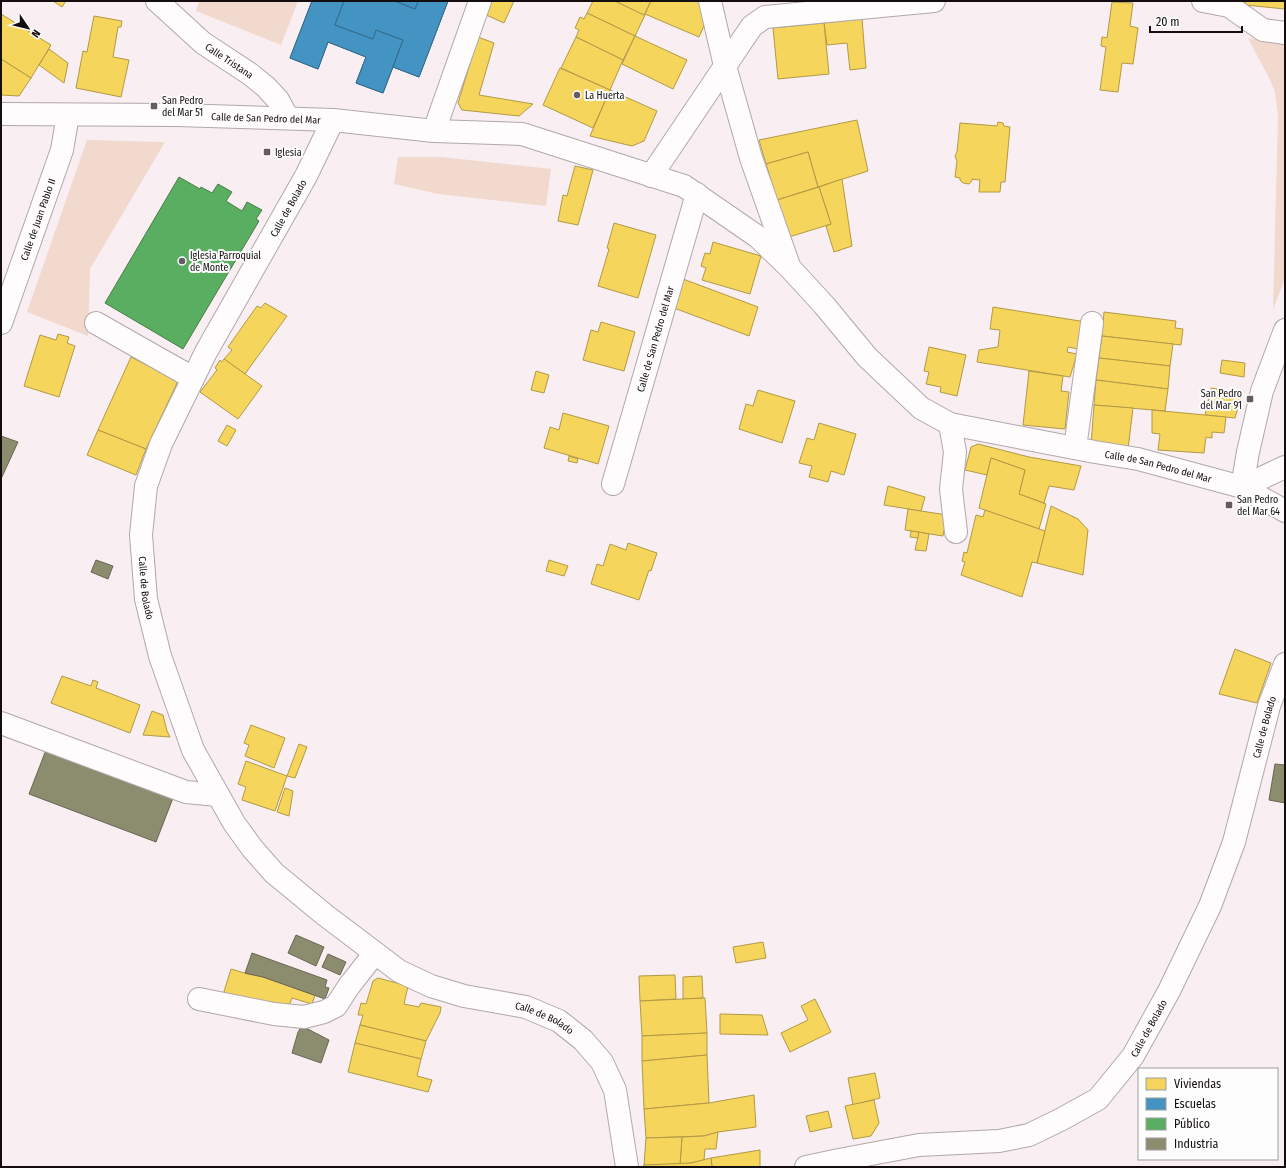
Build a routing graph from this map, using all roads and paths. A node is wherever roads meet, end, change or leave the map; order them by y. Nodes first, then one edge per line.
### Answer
1 (480, 1) edge
2 (710, 1) edge
3 (934, 1) edge
4 (1203, 1) edge
5 (162, 3) edge
6 (1285, 34) edge
7 (725, 66) junction
8 (1, 114) edge
9 (68, 115) junction
10 (288, 118) junction
11 (333, 120) junction
12 (434, 131) junction
13 (651, 176) junction
14 (697, 194) junction
15 (790, 268) junction
16 (1, 323) edge
17 (96, 323) dead end
18 (1092, 323) dead end
19 (1285, 330) edge
20 (193, 378) junction
21 (950, 424) junction
22 (1074, 448) junction
23 (1285, 467) edge
24 (613, 484) dead end
25 (1242, 487) junction
26 (1285, 511) edge
27 (956, 532) dead end
28 (1285, 664) edge
29 (1, 723) edge
30 (218, 795) junction
31 (375, 953) junction
32 (200, 1000) dead end
33 (627, 1167) edge
34 (806, 1167) edge

1 - 12 street
2 - 7 street, Calle de San Pedro del Mar
3 - 7 street
4 - 6 street
5 - 10 street, Calle Tristana
7 - 13 street
7 - 15 street, Calle de San Pedro del Mar
8 - 9 street, Calle de San Pedro del Mar
9 - 10 street, Calle de San Pedro del Mar
9 - 16 street, Calle de Juan Pablo II
10 - 11 street, Calle de San Pedro del Mar
11 - 12 street, Calle de San Pedro del Mar
11 - 20 street, Calle de Bolado
12 - 13 street, Calle de San Pedro del Mar
13 - 14 street, Calle de San Pedro del Mar
14 - 15 street, Calle de San Pedro del Mar
14 - 24 street, Calle de San Pedro del Mar
15 - 21 street, Calle de San Pedro del Mar
17 - 20 street
18 - 22 street
19 - 25 street
20 - 30 street, Calle de Bolado
21 - 22 street, Calle de San Pedro del Mar
21 - 27 street
22 - 25 street, Calle de San Pedro del Mar
23 - 25 street
25 - 26 street, Calle de San Pedro del Mar
28 - 34 street, Calle de Bolado
29 - 30 street
30 - 31 street, Calle de Bolado
31 - 32 street
31 - 33 street, Calle de Bolado

